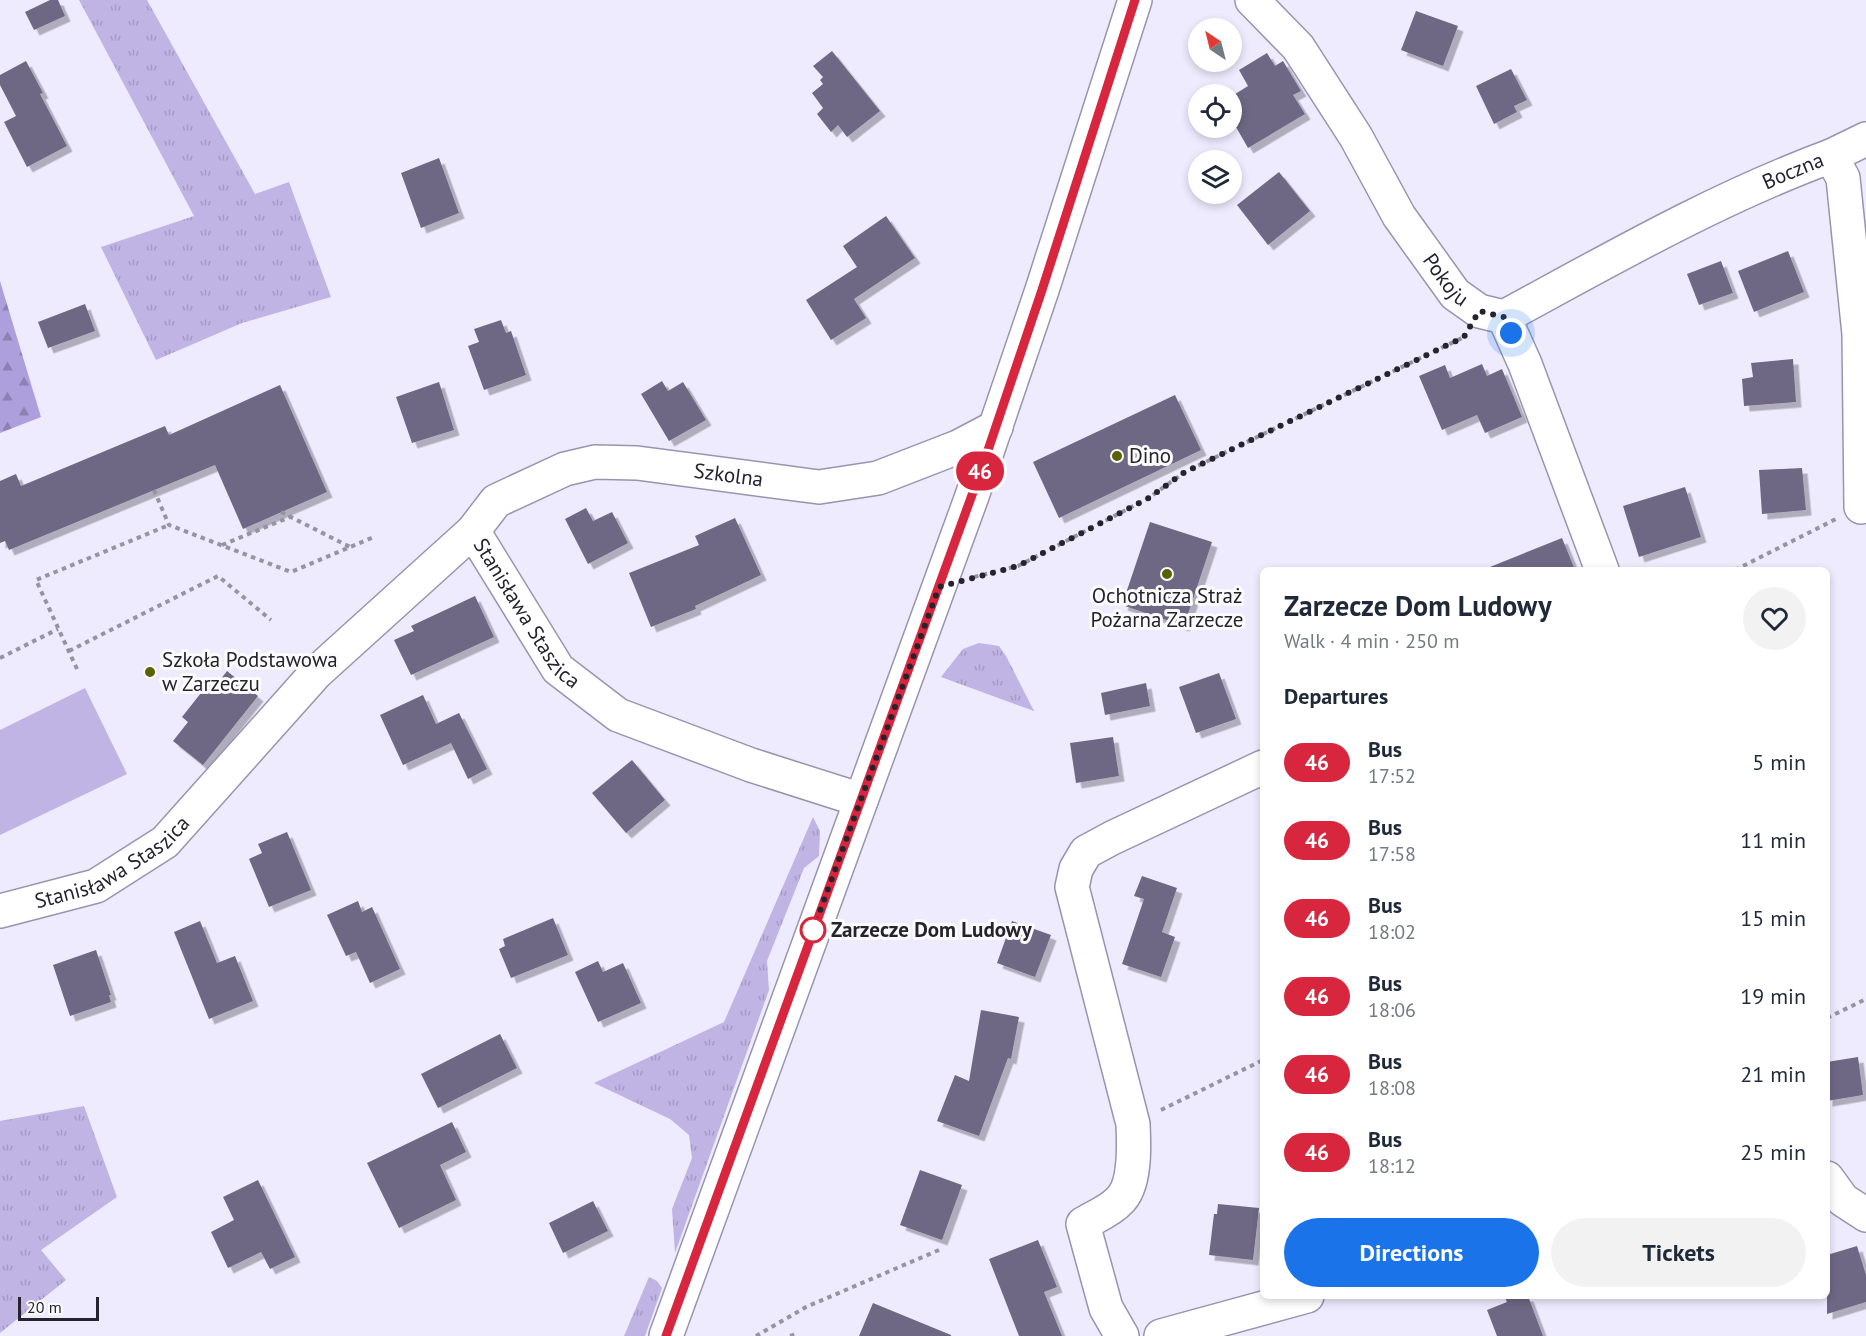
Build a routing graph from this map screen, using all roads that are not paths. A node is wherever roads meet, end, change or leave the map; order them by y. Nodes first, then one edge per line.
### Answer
1 (1135, 0) edge
2 (1252, 0) edge
3 (1866, 139) edge
4 (1831, 156) junction
5 (1492, 314) junction
6 (996, 427) junction
7 (1861, 507) road end
8 (473, 531) junction
9 (1601, 567) edge
10 (1260, 768) edge
11 (861, 800) junction
12 (0, 911) edge
13 (1296, 1299) edge
14 (666, 1336) edge
15 (1122, 1336) edge
16 (1161, 1336) edge

1 - 6 street
2 - 5 street, Pokoju
3 - 4 street
4 - 5 street, Boczna
4 - 7 street, Boczna
5 - 9 street
6 - 8 street, Szkolna
6 - 11 street
8 - 11 street, Stanisława Staszica
8 - 12 street, Stanisława Staszica
10 - 15 street
11 - 14 street
13 - 16 street

